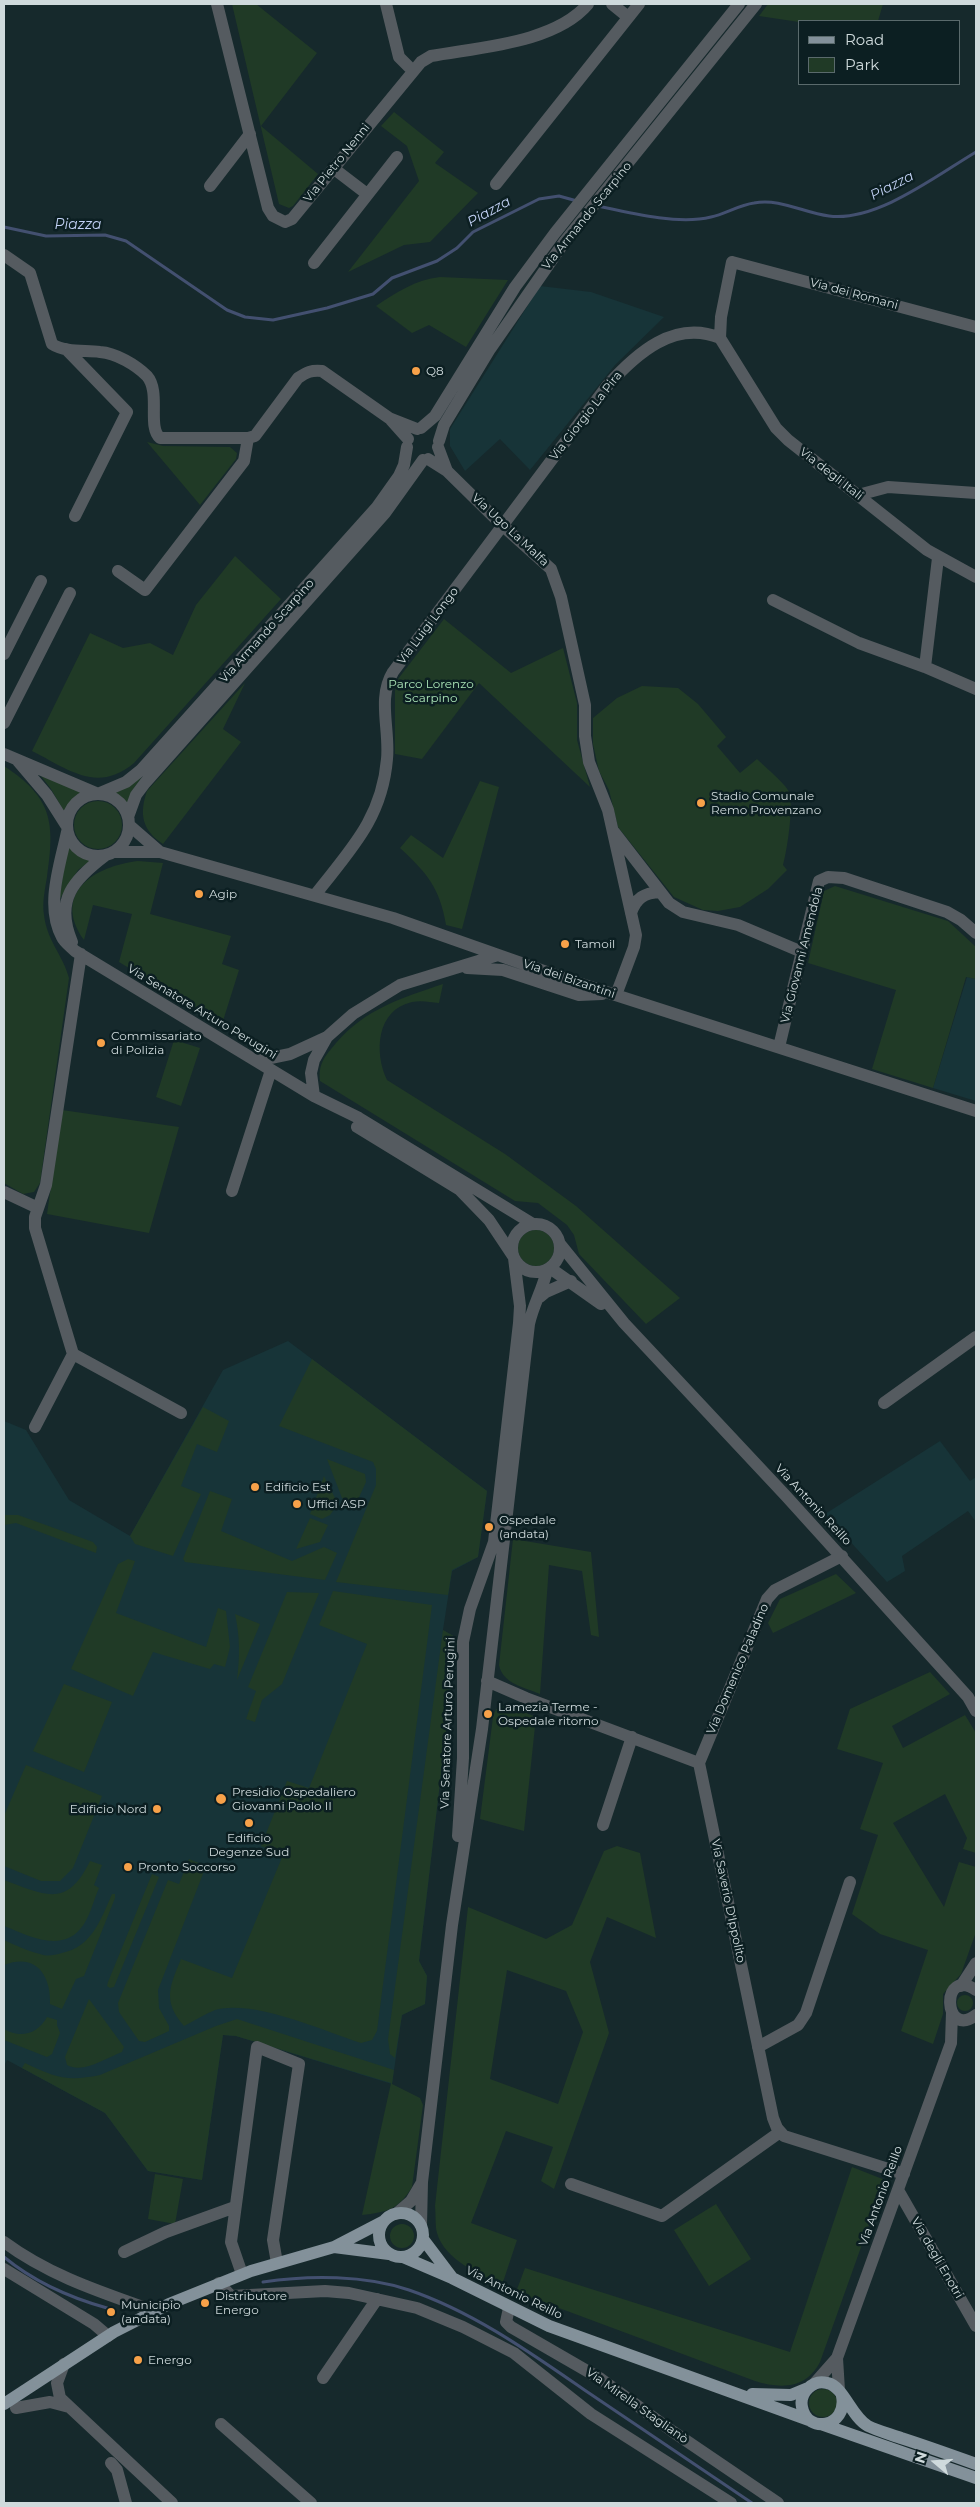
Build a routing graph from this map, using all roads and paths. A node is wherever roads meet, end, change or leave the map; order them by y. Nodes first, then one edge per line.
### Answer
1 (217, 4) edge
2 (386, 4) edge
3 (588, 4) edge
4 (612, 4) edge
5 (639, 4) edge
6 (739, 4) edge
7 (756, 4) edge
8 (628, 17) junction
9 (412, 70) junction
10 (250, 134) junction
11 (396, 157) dead end
12 (333, 168) junction
13 (496, 184) dead end
14 (210, 186) dead end
15 (367, 194) junction
16 (4, 255) edge
17 (314, 263) dead end
18 (976, 326) edge
19 (720, 338) junction
20 (66, 349) junction
21 (389, 418) junction
22 (419, 429) junction
23 (248, 438) junction
24 (408, 443) junction
25 (438, 444) junction
26 (425, 459) junction
27 (447, 471) junction
28 (976, 492) edge
29 (858, 495) junction
30 (75, 516) dead end
31 (503, 526) junction
32 (938, 558) junction
33 (118, 571) dead end
34 (976, 576) edge
35 (42, 581) dead end
36 (70, 593) dead end
37 (773, 600) dead end
38 (4, 654) edge
39 (925, 667) junction
40 (976, 689) edge
41 (4, 723) edge
42 (9, 756) edge
43 (98, 793) junction
44 (129, 821) junction
45 (66, 828) junction
46 (611, 828) junction
47 (160, 852) junction
48 (109, 854) junction
49 (660, 892) junction
50 (315, 895) junction
51 (631, 913) junction
52 (976, 933) edge
53 (470, 944) junction
54 (802, 952) junction
55 (78, 953) junction
56 (502, 961) junction
57 (459, 967) junction
58 (613, 994) junction
59 (327, 1037) junction
60 (779, 1048) junction
61 (256, 1061) junction
62 (271, 1070) junction
63 (314, 1096) junction
64 (976, 1111) edge
65 (232, 1191) dead end
66 (4, 1192) edge
67 (38, 1208) junction
68 (533, 1224) junction
69 (560, 1244) junction
70 (513, 1257) junction
71 (549, 1269) junction
72 (571, 1281) junction
73 (540, 1297) junction
74 (624, 1323) junction
75 (976, 1337) edge
76 (73, 1354) junction
77 (884, 1403) dead end
78 (181, 1413) dead end
79 (35, 1427) dead end
80 (842, 1556) junction
81 (474, 1597) junction
82 (495, 1606) junction
83 (462, 1680) junction
84 (487, 1682) junction
85 (976, 1711) edge
86 (632, 1737) junction
87 (699, 1763) junction
88 (603, 1825) dead end
89 (850, 1882) dead end
90 (452, 1925) junction
91 (976, 1963) edge
92 (961, 1986) junction
93 (976, 1990) edge
94 (952, 2012) junction
95 (974, 2017) edge
96 (951, 2043) junction
97 (758, 2047) junction
98 (780, 2132) junction
99 (904, 2174) junction
100 (422, 2182) junction
101 (571, 2184) dead end
102 (898, 2190) junction
103 (235, 2207) junction
104 (396, 2214) junction
105 (384, 2221) junction
106 (421, 2225) junction
107 (423, 2239) junction
108 (4, 2242) edge
109 (334, 2247) junction
110 (124, 2252) dead end
111 (389, 2254) junction
112 (403, 2258) junction
113 (277, 2263) junction
114 (4, 2269) edge
115 (242, 2274) junction
116 (452, 2278) junction
117 (219, 2283) junction
118 (377, 2299) junction
119 (509, 2308) junction
120 (154, 2311) junction
121 (976, 2326) edge
122 (108, 2336) junction
123 (837, 2358) junction
124 (64, 2364) junction
125 (323, 2378) dead end
126 (811, 2386) junction
127 (734, 2392) junction
128 (841, 2393) junction
129 (10, 2406) edge
130 (69, 2407) junction
131 (815, 2422) junction
132 (221, 2424) dead end
133 (111, 2463) dead end
134 (976, 2464) edge
135 (976, 2478) edge
136 (126, 2503) edge
137 (172, 2503) edge
138 (311, 2503) edge
139 (731, 2503) edge
140 (778, 2503) edge

1 - 10 street, Via Pietro Nenni
2 - 9 street
3 - 9 street, Via Pietro Nenni
4 - 8 street
5 - 8 street
6 - 22 street, Via Armando Scarpino
7 - 25 street, Via Armando Scarpino
8 - 13 street
9 - 12 street, Via Pietro Nenni
10 - 12 street, Via Pietro Nenni
10 - 14 street
11 - 15 street
12 - 15 street
15 - 17 street
16 - 20 street
18 - 19 street, Via dei Romani
19 - 29 street, Via degli Itali
19 - 31 street, Via Giorgio La Pira
20 - 23 street
20 - 30 street
21 - 22 street
21 - 23 street
21 - 24 street
22 - 24 street
22 - 25 street
23 - 33 street
24 - 26 street
24 - 43 street, Via Armando Scarpino
25 - 26 street
25 - 27 street, Via Ugo La Malfa
26 - 27 street, Via Ugo La Malfa
26 - 44 street, Via Armando Scarpino
27 - 31 street, Via Ugo La Malfa
28 - 29 street
29 - 32 street, Via degli Itali
31 - 46 street, Via Ugo La Malfa
31 - 50 street, Via Luigi Longo
32 - 34 street, Via degli Itali
32 - 39 street
35 - 38 street
36 - 41 street
37 - 39 street
39 - 40 street
42 - 43 street
42 - 45 street
43 - 44 street
43 - 45 street
44 - 47 street, Via dei Bizantini
44 - 48 street
45 - 48 street
45 - 55 street, Via Senatore Arturo Perugini
46 - 49 street
46 - 51 street, Via Ugo La Malfa
47 - 48 street, Via dei Bizantini
47 - 50 street, Via dei Bizantini
48 - 55 street
49 - 51 street
49 - 54 street
50 - 53 street, Via dei Bizantini
51 - 58 street, Via Ugo La Malfa
52 - 54 street, Via Giovanni Amendola
53 - 56 street, Via dei Bizantini
53 - 57 street
54 - 60 street, Via Giovanni Amendola
55 - 61 street, Via Senatore Arturo Perugini
55 - 67 street
56 - 57 street
56 - 58 street, Via dei Bizantini
57 - 59 street
58 - 60 street, Via dei Bizantini
59 - 61 street
59 - 63 street
60 - 64 street, Via dei Bizantini
61 - 62 street, Via Senatore Arturo Perugini
62 - 63 street, Via Senatore Arturo Perugini
62 - 65 street
63 - 68 street, Via Senatore Arturo Perugini
63 - 70 street, Via Senatore Arturo Perugini
66 - 67 street
67 - 76 street
68 - 69 street
68 - 70 street
69 - 71 street
69 - 74 street, Via Antonio Reillo
70 - 71 street
70 - 81 street, Via Senatore Arturo Perugini
71 - 72 street, Via Antonio Reillo
71 - 73 street, Via Senatore Arturo Perugini
72 - 73 street
72 - 74 street, Via Antonio Reillo
73 - 82 street, Via Senatore Arturo Perugini
74 - 80 street, Via Antonio Reillo
75 - 77 street
76 - 78 street
76 - 79 street
80 - 85 street, Via Antonio Reillo
80 - 87 street, Via Domenico Paladino
81 - 82 street
81 - 83 street, Via Senatore Arturo Perugini
82 - 84 street, Via Senatore Arturo Perugini
83 - 84 street
83 - 90 street, Via Senatore Arturo Perugini
84 - 86 street
84 - 90 street, Via Senatore Arturo Perugini
86 - 87 street
86 - 88 street
87 - 97 street, Via Saverio D'Ippolito
89 - 97 street
90 - 100 street, Via Senatore Arturo Perugini
91 - 92 street
92 - 93 street
92 - 94 street, Via Antonio Reillo
94 - 95 street
94 - 96 street, Via Antonio Reillo
95 - 96 street, Via Antonio Reillo
96 - 99 street, Via Antonio Reillo
97 - 98 street, Via Saverio D'Ippolito
98 - 99 street
98 - 101 street
99 - 102 street, Via Antonio Reillo
100 - 104 street, Via Senatore Arturo Perugini
100 - 106 street, Via Senatore Arturo Perugini
102 - 121 street, Via degli Enotri
102 - 123 street, Via Antonio Reillo
103 - 110 street
103 - 113 street
103 - 115 street
104 - 105 main road
104 - 106 main road
105 - 109 main road
105 - 111 main road
106 - 107 main road
107 - 112 main road
107 - 116 main road, Via Antonio Reillo
108 - 120 street
109 - 111 main road
109 - 113 main road
111 - 112 main road
112 - 116 main road, Via Antonio Reillo
113 - 115 main road
114 - 122 street
115 - 117 main road
116 - 119 main road, Via Antonio Reillo
117 - 118 street
117 - 120 main road
118 - 125 street
118 - 139 street
119 - 127 main road, Via Antonio Reillo
119 - 140 street, Via Mirella Staglianò
120 - 122 main road
122 - 124 main road
123 - 126 street, Via Antonio Reillo
123 - 128 street, Via Antonio Reillo
124 - 129 main road
124 - 130 street
126 - 127 main road, Via Antonio Reillo
126 - 128 main road
126 - 131 main road
127 - 131 main road, Via Antonio Reillo
128 - 131 main road
128 - 134 main road
129 - 130 street
130 - 137 street
131 - 135 main road, Via Antonio Reillo
132 - 138 street
133 - 136 street

